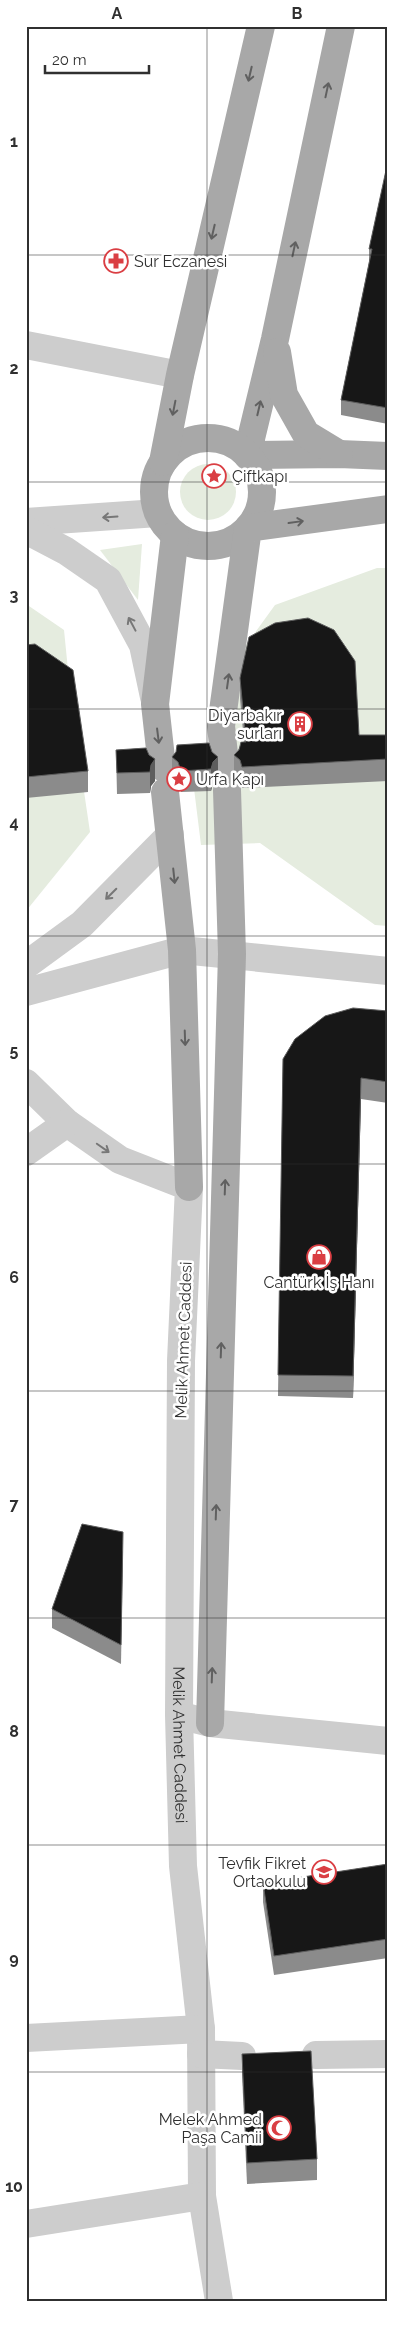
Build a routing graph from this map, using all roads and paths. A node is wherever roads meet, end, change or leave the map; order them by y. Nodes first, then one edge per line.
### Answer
1 (261, 26) edge
2 (341, 26) edge
3 (275, 339) junction
4 (26, 345) edge
5 (180, 376) junction
6 (338, 454) junction
7 (247, 455) junction
8 (388, 456) edge
9 (164, 462) junction
10 (388, 509) edge
11 (158, 513) junction
12 (26, 522) edge
13 (248, 528) junction
14 (26, 530) edge
15 (175, 535) junction
16 (155, 704) junction
17 (170, 835) junction
18 (182, 950) junction
19 (232, 954) junction
20 (26, 964) edge
21 (388, 970) edge
22 (26, 992) edge
23 (26, 1083) edge
24 (68, 1123) junction
25 (26, 1152) edge
26 (189, 1187) junction
27 (179, 1715) junction
28 (210, 1723) junction
29 (388, 1741) edge
30 (26, 2038) edge
31 (201, 2042) junction
32 (388, 2054) edge
33 (316, 2055) dead end
34 (242, 2056) edge
35 (202, 2196) junction
36 (26, 2224) edge
37 (219, 2301) edge

1 -> 5 main road
3 -> 2 main road
3 - 6 main road
7 -> 3 main road
4 - 5 street
5 -> 9 main road
6 - 7 main road
6 - 8 main road
7 - 9 main road
7 - 13 main road
9 - 11 main road
13 -> 10 main road
11 -> 12 street
11 - 15 main road
13 - 15 main road
19 -> 13 main road
16 -> 14 street
15 - 16 main road
16 -> 17 main road
17 -> 18 main road
17 -> 20 street
18 - 19 street
18 - 22 street
18 -> 26 main road
19 - 21 street
28 -> 19 main road
23 - 24 street
24 - 25 street
24 -> 26 street
26 - 27 street, Melik Ahmet Caddesi
27 - 28 street
27 - 31 street, Melik Ahmet Caddesi
28 - 29 street
30 - 31 street
31 - 34 street
31 - 35 street, Melik Ahmet Caddesi
32 - 33 street
35 - 36 street
35 - 37 street, Melik Ahmet Caddesi

